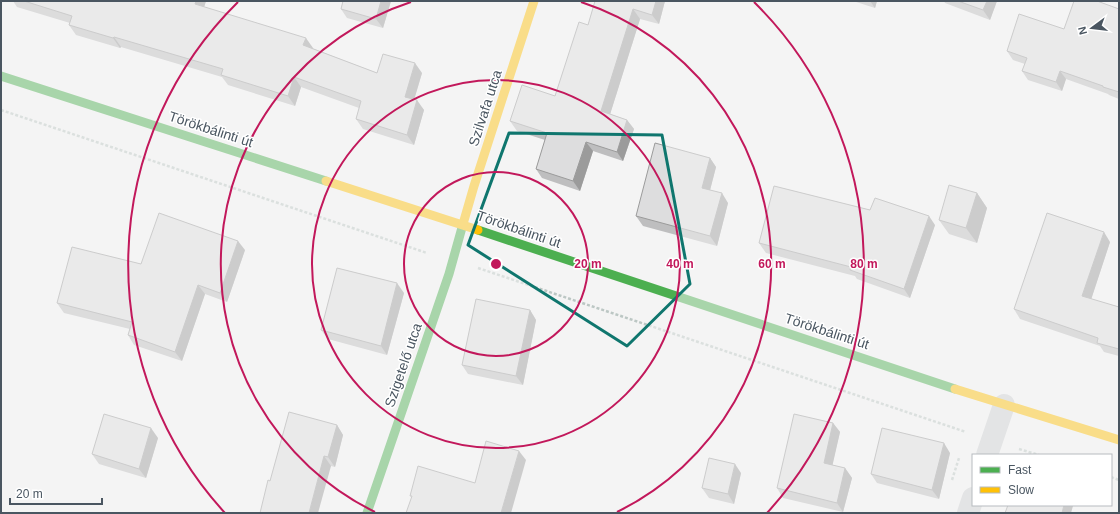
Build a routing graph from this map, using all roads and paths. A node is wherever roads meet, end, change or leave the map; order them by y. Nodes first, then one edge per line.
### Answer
1 (534, 1) edge
2 (1, 76) edge
3 (1, 110) edge
4 (464, 225) junction
5 (419, 250) dead end
6 (487, 271) dead end
7 (1004, 405) junction
8 (1119, 440) edge
9 (990, 448) edge
10 (1032, 454) edge
11 (960, 455) dead end
12 (951, 484) dead end
13 (972, 501) edge
14 (367, 513) edge
15 (968, 513) edge

1 - 4 main road, Szilvafa utca
2 - 4 main road, Törökbálinti út
3 - 5 path
4 - 7 main road, Törökbálinti út
4 - 14 main road, Szigetelő utca
6 - 9 path
7 - 8 main road, Törökbálinti út
7 - 9 street
9 - 10 path
11 - 12 path
13 - 15 street

